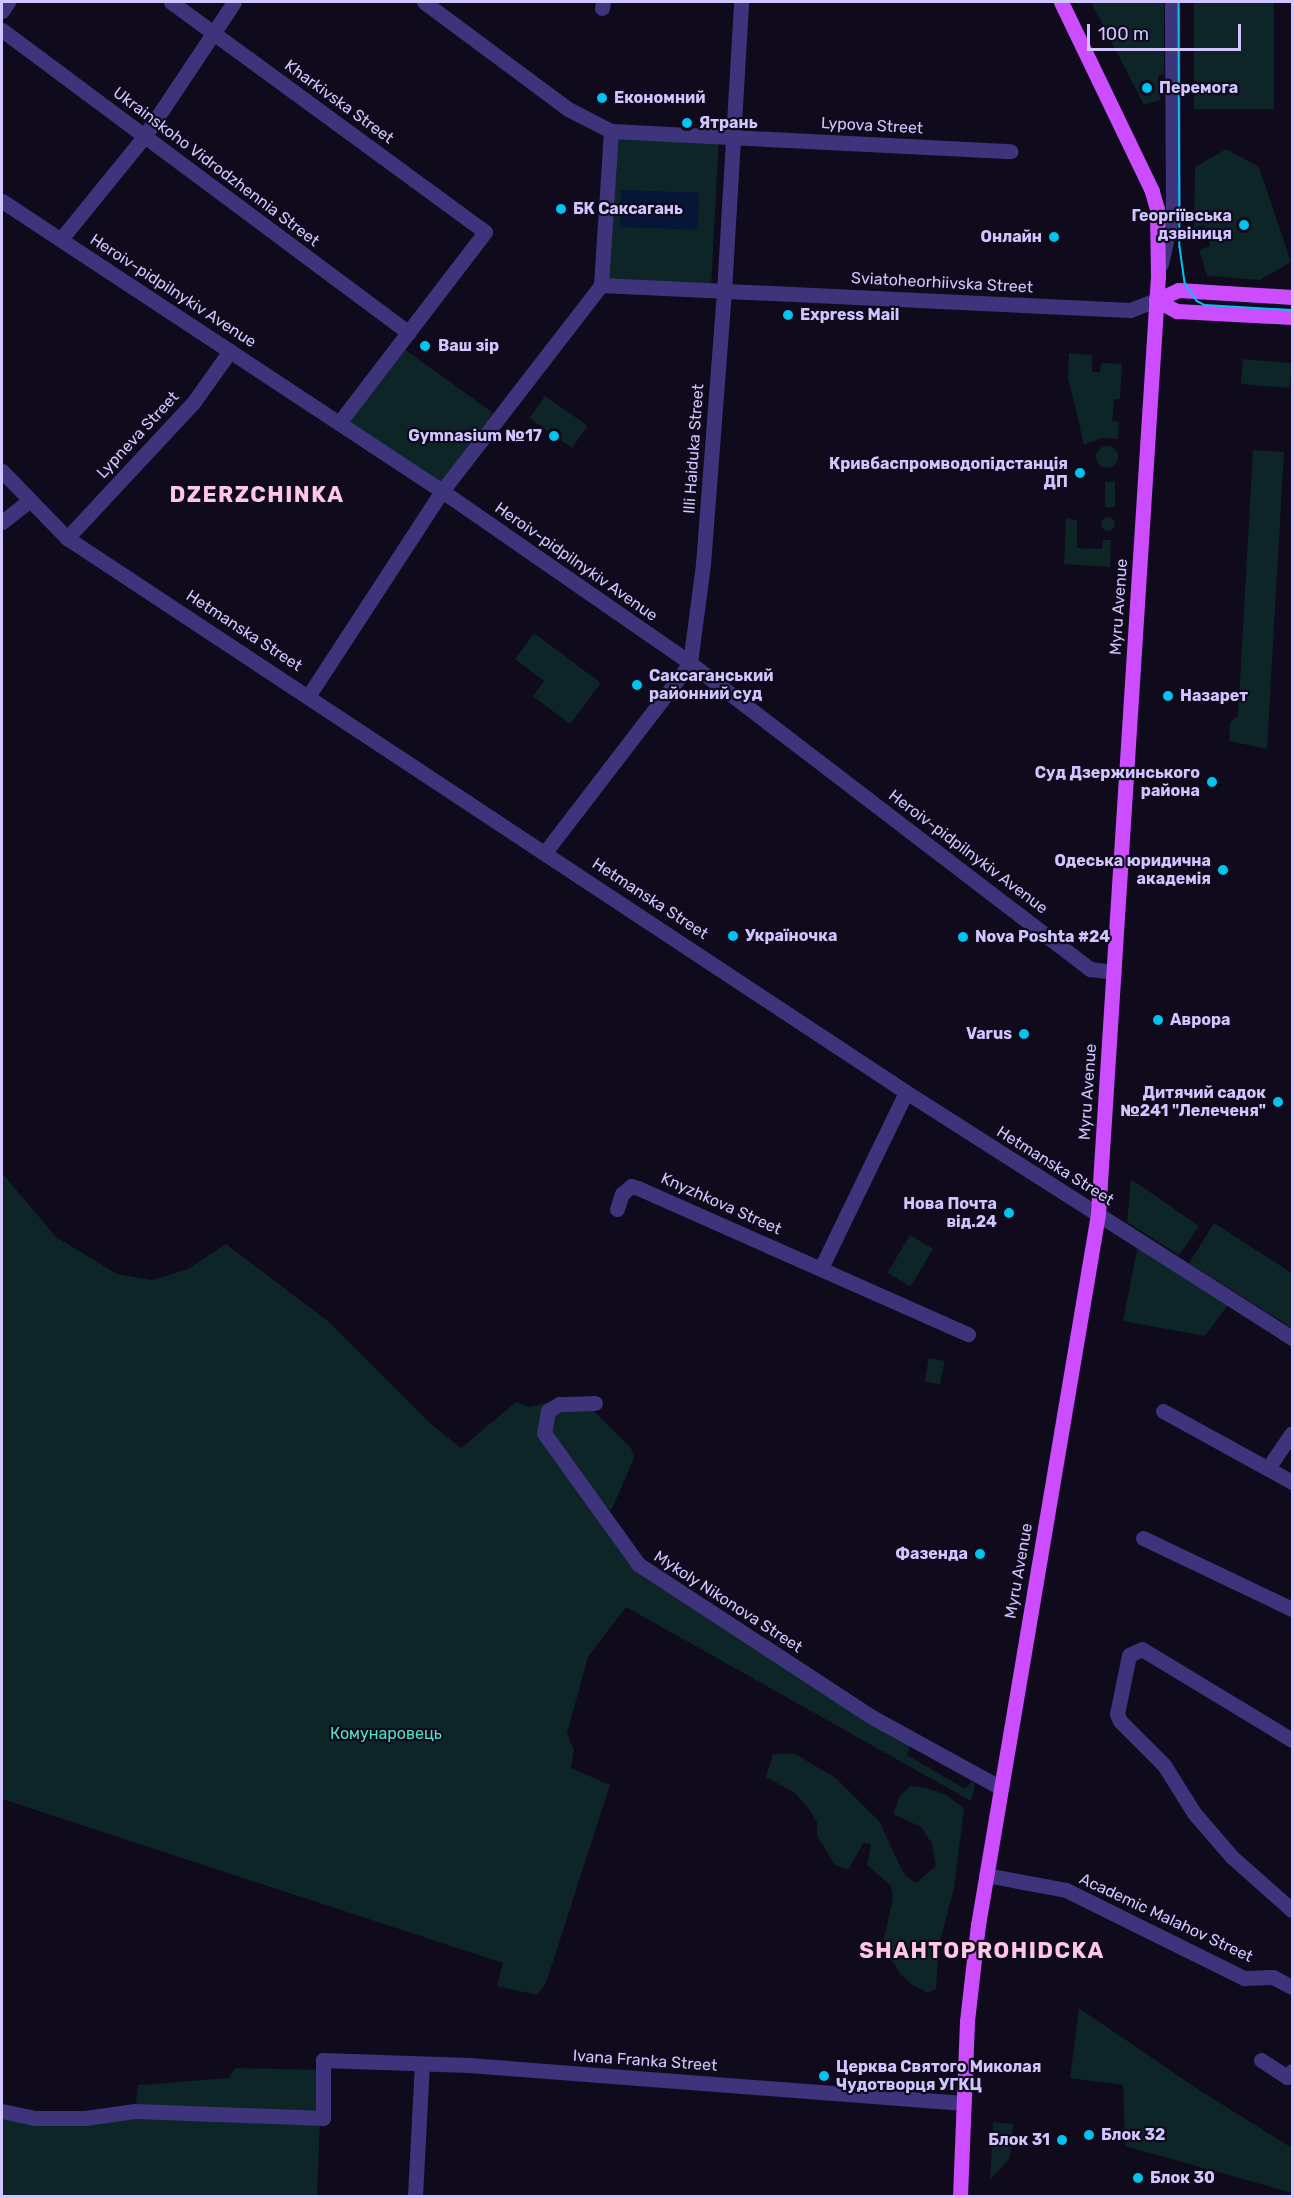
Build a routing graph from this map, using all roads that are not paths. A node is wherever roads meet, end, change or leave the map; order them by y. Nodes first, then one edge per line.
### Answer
1 (8, 2) edge
2 (171, 2) edge
3 (234, 2) edge
4 (741, 2) edge
5 (1061, 2) edge
6 (1172, 2) edge
7 (428, 3) edge
8 (2, 11) edge
9 (2, 30) edge
10 (215, 34) junction
11 (611, 131) junction
12 (144, 137) junction
13 (731, 137) junction
14 (1011, 151) dead end
15 (2, 201) edge
16 (61, 239) junction
17 (1158, 276) junction
18 (600, 285) junction
19 (724, 291) junction
20 (1293, 297) edge
21 (1156, 300) junction
22 (1293, 317) edge
23 (409, 333) junction
24 (230, 351) junction
25 (339, 423) junction
26 (2, 471) edge
27 (442, 491) junction
28 (29, 501) junction
29 (2, 522) edge
30 (67, 538) junction
31 (690, 663) junction
32 (309, 694) junction
33 (546, 851) junction
34 (1114, 972) junction
35 (906, 1092) junction
36 (617, 1209) dead end
37 (1098, 1214) junction
38 (821, 1268) junction
39 (968, 1334) dead end
40 (1293, 1338) edge
41 (595, 1403) dead end
42 (1163, 1411) dead end
43 (1293, 1433) edge
44 (1268, 1468) junction
45 (1293, 1482) edge
46 (1143, 1538) dead end
47 (1293, 1609) edge
48 (1293, 1740) edge
49 (1001, 1788) junction
50 (986, 1875) junction
51 (1293, 1910) edge
52 (1290, 1981) edge
53 (1261, 2060) dead end
54 (422, 2064) junction
55 (1293, 2071) edge
56 (964, 2103) junction
57 (2, 2111) edge
58 (415, 2196) edge
59 (960, 2196) edge

1 - 8 street
2 - 10 street, Kharkivska Street
3 - 10 street
4 - 13 street, Illi Haiduka Street
5 - 17 main road, Myru Avenue
6 - 17 street
7 - 11 street
9 - 12 street, Ukrainskoho Vidrodzhennia Street
10 - 12 street
10 - 23 street, Kharkivska Street
11 - 13 street, Lypova Street
11 - 18 street
12 - 16 street
12 - 23 street, Ukrainskoho Vidrodzhennia Street
13 - 14 street, Lypova Street
13 - 19 street, Illi Haiduka Street
15 - 16 street, Heroiv-pidpilnykiv Avenue
16 - 24 street, Heroiv-pidpilnykiv Avenue
17 - 21 main road, Myru Avenue
18 - 19 street, Sviatoheorhiivska Street
18 - 27 street
19 - 21 street, Sviatoheorhiivska Street
19 - 31 street, Illi Haiduka Street
20 - 21 main road, Sviatoheorhiivska Street
21 - 22 main road
21 - 34 main road, Myru Avenue
23 - 25 street
24 - 25 street, Heroiv-pidpilnykiv Avenue
24 - 30 street, Lypneva Street
25 - 27 street, Heroiv-pidpilnykiv Avenue
26 - 28 street, Hetmanska Street
27 - 31 street, Heroiv-pidpilnykiv Avenue
27 - 32 street
28 - 29 street
28 - 30 street, Hetmanska Street
30 - 32 street, Hetmanska Street
31 - 33 street, Illi Haiduka Street
31 - 34 street, Heroiv-pidpilnykiv Avenue
32 - 33 street, Hetmanska Street
33 - 35 street, Hetmanska Street
34 - 37 main road, Myru Avenue
35 - 37 street, Hetmanska Street
35 - 38 street
36 - 38 street, Knyzhkova Street
37 - 40 street, Hetmanska Street
37 - 49 main road, Myru Avenue
38 - 39 street, Knyzhkova Street
41 - 49 street, Mykoly Nikonova Street
42 - 44 street
43 - 44 street
44 - 45 street
46 - 47 street
48 - 51 street
49 - 50 main road, Myru Avenue
50 - 52 street, Academic Malahov Street
50 - 56 main road, Myru Avenue
53 - 55 street
54 - 56 street, Ivana Franka Street
54 - 57 street, Ivana Franka Street
54 - 58 street
56 - 59 main road, Myru Avenue

